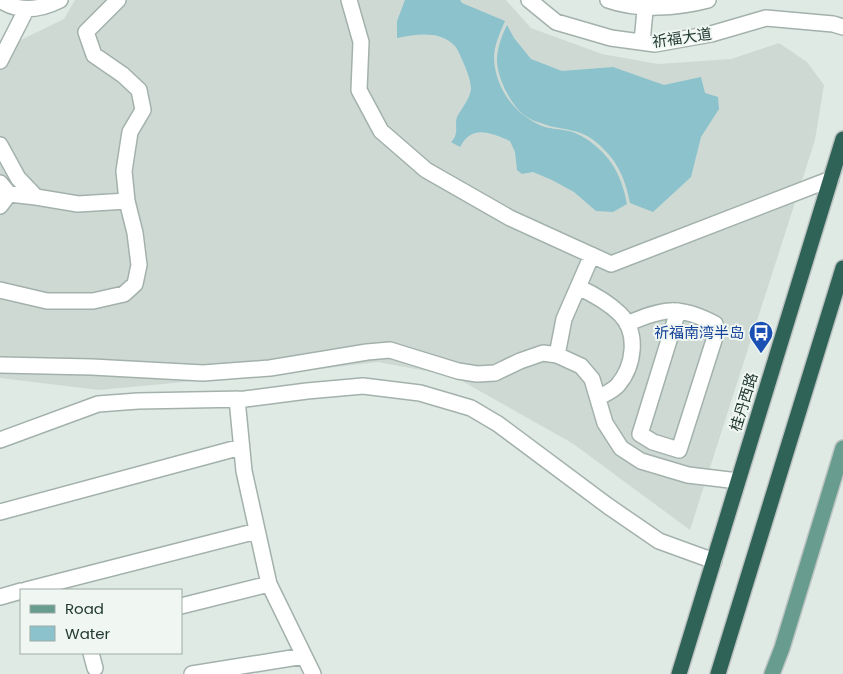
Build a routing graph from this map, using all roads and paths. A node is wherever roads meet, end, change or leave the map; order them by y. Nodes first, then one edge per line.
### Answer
1 (0, 0) edge
2 (60, 0) edge
3 (118, 0) edge
4 (349, 0) edge
5 (529, 0) edge
6 (608, 0) edge
7 (708, 0) edge
8 (646, 3) edge
9 (26, 10) junction
10 (843, 27) edge
11 (642, 42) junction
12 (0, 61) edge
13 (843, 139) edge
14 (0, 145) edge
15 (831, 179) junction
16 (4, 188) edge
17 (36, 196) junction
18 (127, 201) junction
19 (0, 206) edge
20 (592, 255) junction
21 (843, 268) edge
22 (578, 287) junction
23 (0, 290) edge
24 (678, 311) junction
25 (627, 324) junction
26 (557, 355) junction
27 (0, 365) edge
28 (598, 398) junction
29 (237, 399) junction
30 (0, 440) edge
31 (241, 447) junction
32 (843, 448) edge
33 (738, 481) junction
34 (0, 512) edge
35 (257, 531) junction
36 (714, 561) junction
37 (74, 584) edge
38 (269, 584) junction
39 (34, 589) edge
40 (20, 592) edge
41 (0, 597) edge
42 (182, 606) edge
43 (91, 654) edge
44 (304, 656) junction
45 (95, 668) dead end
46 (192, 674) edge
47 (313, 674) edge
48 (679, 674) edge
49 (718, 674) edge
50 (772, 674) edge

1 - 9 street
2 - 9 street
3 - 18 street
4 - 20 street
5 - 11 street, 祈福大道
6 - 8 street
7 - 8 street
8 - 11 street
9 - 12 street
10 - 11 street, 祈福大道
13 - 15 highway, 桂丹西路
14 - 17 street
15 - 20 street
15 - 33 highway, 桂丹西路
16 - 17 street
16 - 19 street
17 - 18 street
18 - 23 street
20 - 22 street
21 - 49 highway
22 - 25 street
22 - 26 street
24 - 24 street
24 - 25 street
25 - 28 street
26 - 27 street
26 - 28 street
28 - 33 street
29 - 30 street
29 - 31 street
29 - 36 street
31 - 34 street
31 - 35 street
32 - 50 main road
33 - 36 highway, 桂丹西路
35 - 37 street
35 - 38 street
36 - 48 highway, 桂丹西路
37 - 39 street
38 - 42 street
38 - 44 street
40 - 41 street
43 - 45 street
44 - 46 street
44 - 47 street

